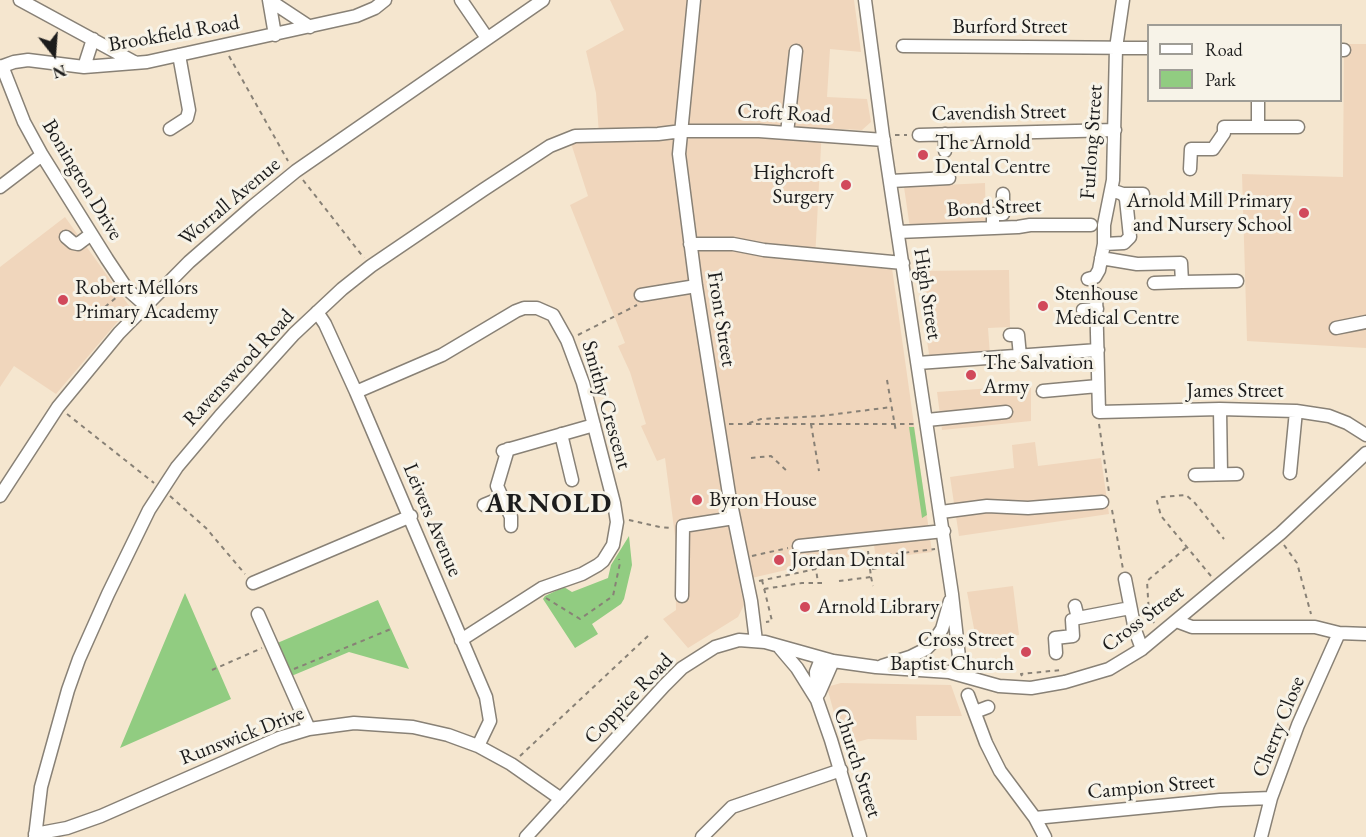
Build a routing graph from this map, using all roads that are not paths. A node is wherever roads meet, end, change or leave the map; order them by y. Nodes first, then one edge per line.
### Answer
1 (20, 0) edge
2 (385, 0) edge
3 (461, 0) edge
4 (543, 0) edge
5 (694, 0) edge
6 (865, 0) edge
7 (1123, 0) edge
8 (310, 27) junction
9 (275, 35) junction
10 (487, 38) junction
11 (93, 39) junction
12 (903, 46) dead end
13 (934, 47) junction
14 (1116, 48) junction
15 (1147, 48) edge
16 (796, 51) dead end
17 (179, 55) junction
18 (934, 60) dead end
19 (136, 63) junction
20 (1, 66) edge
21 (84, 67) junction
22 (1258, 102) edge
23 (1258, 127) junction
24 (1298, 127) dead end
25 (170, 129) dead end
26 (682, 130) junction
27 (1115, 130) junction
28 (787, 133) junction
29 (945, 134) junction
30 (919, 135) road end
31 (884, 138) junction
32 (945, 152) dead end
33 (42, 155) junction
34 (1190, 169) dead end
35 (949, 178) dead end
36 (891, 181) junction
37 (0, 187) edge
38 (1117, 192) junction
39 (1003, 194) dead end
40 (1143, 194) dead end
41 (993, 228) junction
42 (1084, 229) dead end
43 (898, 232) junction
44 (90, 235) junction
45 (66, 237) dead end
46 (690, 244) junction
47 (1104, 244) junction
48 (1101, 258) junction
49 (903, 263) junction
50 (1088, 279) dead end
51 (1237, 281) dead end
52 (1182, 282) junction
53 (1154, 283) dead end
54 (696, 286) junction
55 (646, 294) road end
56 (1096, 294) dead end
57 (145, 305) junction
58 (1097, 309) junction
59 (1083, 310) dead end
60 (317, 312) junction
61 (1366, 322) edge
62 (1336, 328) dead end
63 (1010, 335) dead end
64 (1098, 350) junction
65 (1020, 356) junction
66 (918, 363) junction
67 (1098, 386) junction
68 (1043, 391) dead end
69 (356, 392) junction
70 (1221, 409) junction
71 (1296, 411) junction
72 (1006, 412) dead end
73 (927, 422) junction
74 (594, 425) junction
75 (561, 434) junction
76 (1366, 435) edge
77 (1366, 453) edge
78 (1290, 473) dead end
79 (1221, 474) junction
80 (1237, 474) dead end
81 (1195, 475) dead end
82 (572, 480) dead end
83 (0, 496) edge
84 (501, 498) junction
85 (1102, 502) dead end
86 (484, 505) dead end
87 (941, 512) junction
88 (411, 516) junction
89 (734, 518) junction
90 (511, 526) dead end
91 (944, 531) junction
92 (799, 546) road end
93 (1125, 579) dead end
94 (253, 583) road end
95 (952, 594) junction
96 (682, 596) dead end
97 (1130, 608) junction
98 (258, 614) dead end
99 (1176, 621) junction
100 (1339, 633) junction
101 (1366, 634) edge
102 (461, 640) junction
103 (756, 641) junction
104 (780, 647) junction
105 (1142, 649) junction
106 (1056, 653) dead end
107 (827, 660) junction
108 (876, 667) junction
109 (961, 675) junction
110 (968, 695) dead end
111 (817, 700) junction
112 (988, 707) dead end
113 (975, 712) junction
114 (309, 729) junction
115 (478, 746) junction
116 (841, 770) junction
117 (1271, 798) junction
118 (561, 800) junction
119 (1035, 818) junction
120 (35, 836) edge
121 (526, 837) edge
122 (702, 837) edge
123 (860, 837) edge
124 (1045, 837) edge
125 (1261, 837) edge

1 - 11 street
2 - 8 street, Brookfield Road
3 - 10 street
4 - 10 street, Worrall Avenue
5 - 26 street, Front Street
6 - 31 street, High Street
7 - 14 street, Furlong Street
8 - 9 street, Brookfield Road
8 - 9 street
9 - 17 street, Brookfield Road
10 - 57 street, Worrall Avenue
11 - 19 street
11 - 21 street
12 - 13 street, Burford Street
13 - 14 street, Burford Street
13 - 18 street
14 - 15 street, Burford Street
14 - 27 street, Furlong Street
16 - 28 street
17 - 19 street, Brookfield Road
17 - 25 street
19 - 21 street, Brookfield Road
20 - 21 street, Brookfield Road
20 - 33 street, Bonington Drive
22 - 23 street
23 - 24 street
23 - 34 street
26 - 28 street, Croft Road
26 - 46 street, Front Street
26 - 60 street, Ravenswood Road
27 - 29 street, Cavendish Street
27 - 38 street, Furlong Street
28 - 31 street, Croft Road
29 - 30 street, Cavendish Street
29 - 32 street
31 - 36 street, High Street
33 - 37 street
33 - 44 street, Bonington Drive
35 - 36 street
36 - 43 street, High Street
38 - 40 street
38 - 47 street, Furlong Street
38 - 47 street
39 - 41 street
41 - 42 street, Bond Street
41 - 43 street, Bond Street
43 - 49 street, High Street
44 - 45 street
44 - 57 street, Bonington Drive
46 - 49 street
46 - 54 street, Front Street
47 - 48 street, Furlong Street
48 - 50 street, Furlong Street
48 - 52 street
49 - 66 street, High Street
51 - 52 street
52 - 53 street
54 - 55 street
54 - 89 street, Front Street
56 - 58 street
57 - 83 street, Worrall Avenue
58 - 59 street
58 - 64 street
60 - 69 street, Leivers Avenue
60 - 120 street, Ravenswood Road
61 - 62 street
63 - 65 street
64 - 65 street
64 - 67 street
65 - 66 street
66 - 73 street, High Street
67 - 68 street
67 - 70 street, James Street
69 - 74 street, Smithy Crescent
69 - 88 street, Leivers Avenue
70 - 71 street, James Street
70 - 79 street
71 - 76 street, James Street
71 - 78 street
72 - 73 street
73 - 87 street, High Street
74 - 75 street
74 - 102 street, Smithy Crescent
75 - 82 street
75 - 84 street
77 - 99 street, Cross Street
79 - 80 street
79 - 81 street
84 - 86 street
84 - 90 street
85 - 87 street
87 - 91 street, High Street
88 - 94 street
88 - 102 street, Leivers Avenue
89 - 96 street
89 - 103 street, Front Street
91 - 92 street
91 - 95 street, High Street
93 - 97 street
95 - 108 street, High Street
95 - 109 street, High Street
97 - 105 street
97 - 106 street
98 - 114 street
99 - 100 street
99 - 105 street, Cross Street
100 - 101 street
100 - 117 street, Cherry Close
102 - 115 street, Leivers Avenue
103 - 104 street, Coppice Road
103 - 118 street, Coppice Road
104 - 107 street, Coppice Road
104 - 111 street, Church Street
105 - 109 street, Cross Street
107 - 108 street, Cross Street
107 - 111 street, Church Street
108 - 109 street, Cross Street
110 - 113 street
111 - 116 street, Church Street
112 - 113 street
113 - 119 street
114 - 115 street, Runswick Drive
114 - 120 street, Runswick Drive
115 - 118 street, Runswick Drive
116 - 122 street
116 - 123 street, Church Street
117 - 119 street, Campion Street
117 - 125 street, Cherry Close
118 - 121 street, Coppice Road
119 - 124 street

